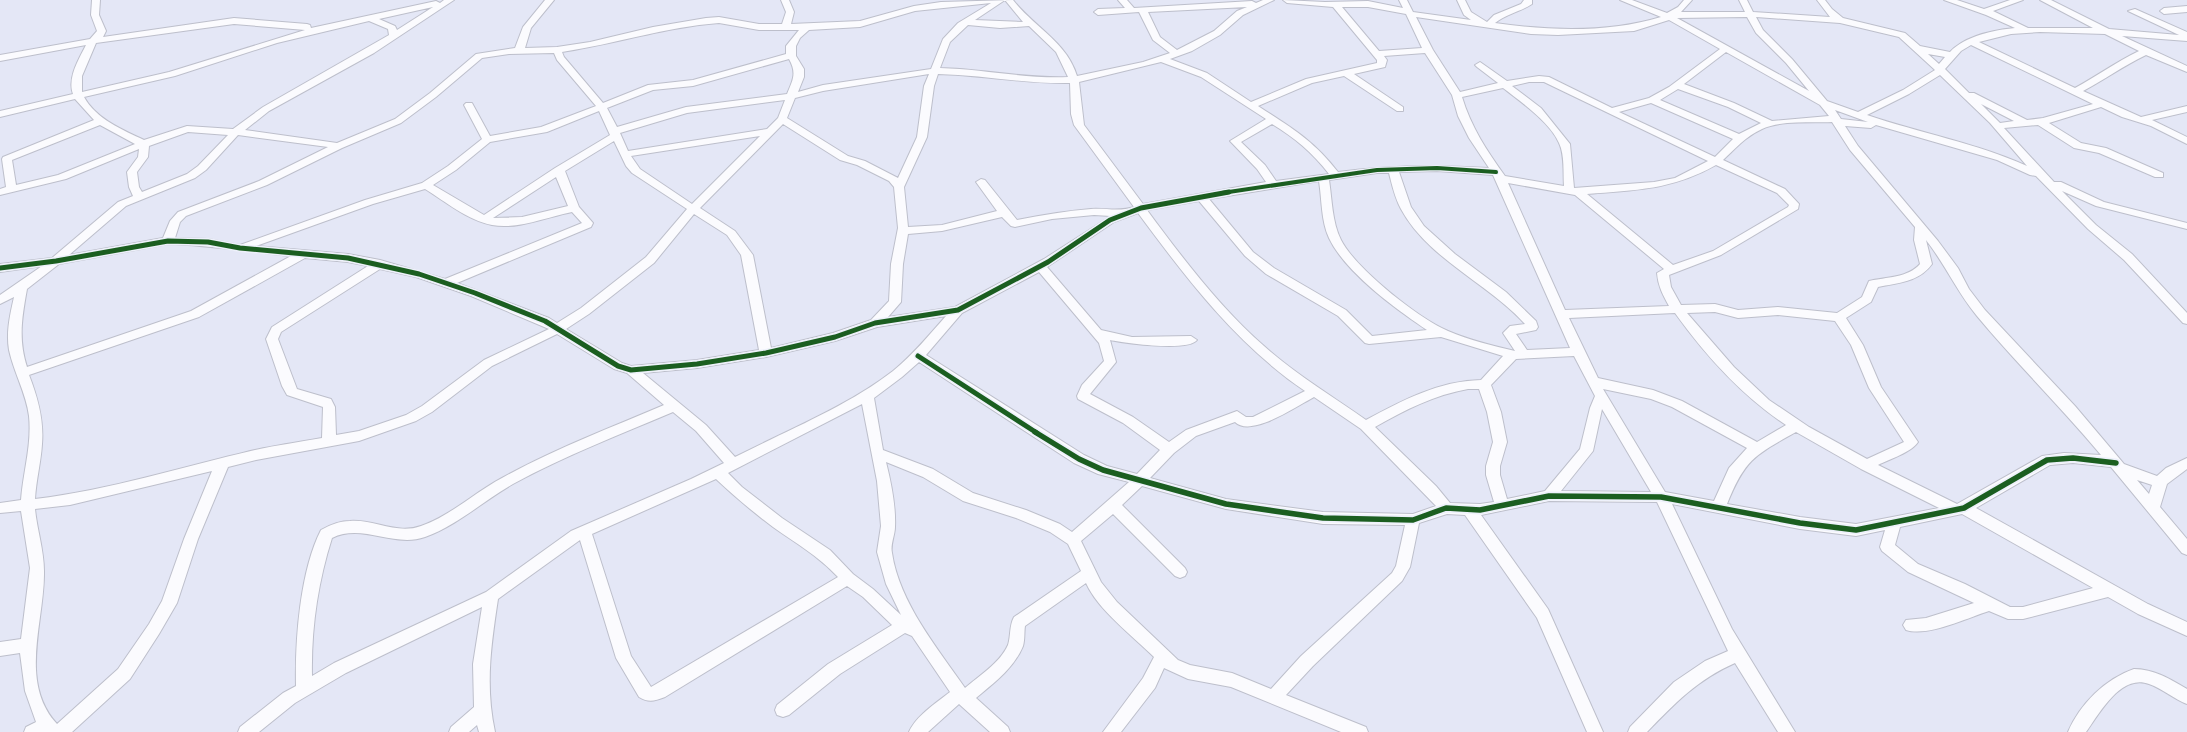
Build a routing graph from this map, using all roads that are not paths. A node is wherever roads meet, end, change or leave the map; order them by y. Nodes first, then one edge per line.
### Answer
1 (96, 0) edge
2 (550, 0) edge
3 (785, 0) edge
4 (1002, 0) edge
5 (1009, 0) edge
6 (1122, 0) edge
7 (1270, 0) edge
8 (1287, 0) edge
9 (1403, 0) edge
10 (1461, 0) edge
11 (1528, 0) edge
12 (1624, 0) edge
13 (1688, 0) edge
14 (1742, 0) edge
15 (1822, 0) edge
16 (1948, 0) edge
17 (2019, 0) edge
18 (2044, 0) edge
19 (449, 1) edge
20 (962, 2) edge
21 (1257, 4) junction
22 (1336, 6) junction
23 (2187, 9) edge
24 (2132, 10) dead end
25 (1133, 11) junction
26 (1143, 11) junction
27 (2164, 11) dead end
28 (1098, 12) dead end
29 (1985, 12) junction
30 (1410, 13) junction
31 (1750, 14) junction
32 (1669, 16) junction
33 (370, 18) junction
34 (1840, 20) junction
35 (967, 22) junction
36 (1028, 24) junction
37 (1485, 25) junction
38 (332, 26) junction
39 (786, 26) junction
40 (807, 27) junction
41 (2028, 31) junction
42 (2107, 31) junction
43 (394, 36) junction
44 (2187, 37) edge
45 (94, 41) junction
46 (1971, 42) junction
47 (1916, 47) junction
48 (1725, 49) junction
49 (557, 50) junction
50 (1428, 50) junction
51 (519, 51) junction
52 (2146, 51) junction
53 (1177, 54) junction
54 (1376, 54) junction
55 (1952, 55) junction
56 (791, 56) junction
57 (0, 58) edge
58 (1162, 59) junction
59 (1480, 65) dead end
60 (1940, 69) junction
61 (2187, 69) edge
62 (933, 71) junction
63 (1346, 73) junction
64 (1074, 80) junction
65 (1508, 85) junction
66 (1677, 85) junction
67 (2076, 91) junction
68 (1963, 92) junction
69 (1458, 95) junction
70 (792, 96) junction
71 (79, 97) junction
72 (1652, 100) junction
73 (1823, 103) junction
74 (2102, 104) junction
75 (469, 105) dead end
76 (601, 106) junction
77 (1249, 106) junction
78 (1400, 109) dead end
79 (2187, 109) edge
80 (1612, 111) junction
81 (0, 114) edge
82 (1859, 115) junction
83 (782, 119) junction
84 (1272, 120) junction
85 (2140, 120) junction
86 (100, 121) junction
87 (1836, 121) junction
88 (2041, 122) junction
89 (1771, 124) junction
90 (2027, 124) junction
91 (1998, 126) junction
92 (1898, 129) junction
93 (771, 131) junction
94 (236, 132) junction
95 (616, 133) junction
96 (1740, 138) junction
97 (487, 140) junction
98 (2187, 141) edge
99 (144, 144) junction
100 (338, 146) junction
101 (626, 154) junction
102 (1716, 160) junction
103 (1393, 169) junction
104 (559, 170) junction
105 (1498, 175) junction
106 (2159, 175) dead end
107 (1330, 177) junction
108 (2046, 179) junction
109 (981, 182) dead end
110 (1273, 184) junction
111 (426, 185) junction
112 (899, 188) junction
113 (12, 190) junction
114 (1573, 191) junction
115 (0, 192) edge
116 (139, 196) junction
117 (1202, 197) junction
118 (574, 208) junction
119 (693, 208) junction
120 (1140, 208) junction
121 (1004, 213) junction
122 (1125, 213) junction
123 (485, 219) junction
124 (2187, 226) edge
125 (1920, 228) junction
126 (902, 231) junction
127 (168, 241) junction
128 (240, 248) junction
129 (303, 254) junction
130 (56, 261) junction
131 (380, 264) junction
132 (1040, 266) junction
133 (0, 268) edge
134 (1671, 269) junction
135 (446, 283) junction
136 (22, 288) junction
137 (0, 300) edge
138 (895, 302) junction
139 (1678, 309) junction
140 (958, 310) junction
141 (1561, 314) junction
142 (908, 318) junction
143 (1839, 318) junction
144 (2187, 320) edge
145 (875, 323) junction
146 (558, 329) junction
147 (1098, 333) junction
148 (1442, 333) junction
149 (1191, 340) dead end
150 (1578, 352) junction
151 (766, 353) junction
152 (1519, 355) junction
153 (918, 356) junction
154 (631, 370) junction
155 (23, 373) junction
156 (1594, 382) junction
157 (1484, 384) junction
158 (1313, 392) junction
159 (868, 396) junction
160 (1601, 396) junction
161 (674, 406) junction
162 (1366, 426) junction
163 (1796, 426) junction
164 (329, 442) junction
165 (1757, 448) junction
166 (1169, 449) junction
167 (878, 453) junction
168 (732, 463) junction
169 (2187, 463) edge
170 (222, 465) junction
171 (1866, 465) junction
172 (2118, 465) junction
173 (717, 471) junction
174 (1139, 481) junction
175 (2158, 482) junction
176 (1549, 496) junction
177 (1660, 497) junction
178 (28, 505) junction
179 (1113, 505) junction
180 (1502, 507) junction
181 (0, 508) edge
182 (1446, 508) junction
183 (1718, 508) junction
184 (1959, 508) junction
185 (2153, 508) junction
186 (1469, 509) junction
187 (1413, 520) junction
188 (1894, 522) junction
189 (584, 531) junction
190 (1072, 540) junction
191 (2187, 549) edge
192 (1180, 572) dead end
193 (1089, 573) junction
194 (848, 578) junction
195 (2110, 590) junction
196 (492, 596) junction
197 (1990, 604) junction
198 (905, 608) junction
199 (904, 625) junction
200 (1911, 626) dead end
201 (2187, 629) edge
202 (28, 645) junction
203 (0, 649) edge
204 (1738, 654) junction
205 (1162, 656) junction
206 (304, 688) junction
207 (962, 697) junction
208 (2187, 697) edge
209 (1273, 698) junction
210 (784, 710) dead end
211 (481, 711) junction
212 (48, 730) edge
213 (246, 732) edge
214 (457, 732) edge
215 (487, 732) edge
216 (917, 732) edge
217 (1002, 732) edge
218 (1110, 732) edge
219 (1360, 732) edge
220 (1595, 732) edge
221 (1636, 732) edge
222 (1787, 732) edge
223 (2076, 732) edge

1 - 45 street
2 - 51 street
3 - 39 street
4 - 20 street
4 - 35 street
5 - 36 street
6 - 25 street
7 - 21 street
8 - 22 street
9 - 30 street
10 - 37 street
11 - 37 street
12 - 32 street
13 - 32 street
14 - 31 street
15 - 34 street
16 - 29 street
17 - 29 street
18 - 42 street
19 - 33 street
19 - 43 street
20 - 40 street
21 - 26 street
21 - 53 street
22 - 30 street
22 - 54 street
23 - 27 street
24 - 44 street
25 - 26 street
25 - 28 street
26 - 53 street
29 - 41 street
30 - 37 street
30 - 50 street
31 - 32 street
31 - 34 street
31 - 73 street
32 - 37 street
32 - 48 street
33 - 38 street
33 - 43 street
34 - 47 street
35 - 36 street
35 - 62 street
36 - 64 street
38 - 45 street
38 - 71 street
39 - 40 street
39 - 49 street
40 - 56 street
41 - 42 street
41 - 46 street
42 - 44 street
42 - 52 street
43 - 94 street
45 - 57 street
45 - 71 street
46 - 55 street
46 - 67 street
47 - 55 street
47 - 60 street
48 - 66 street
48 - 73 street
49 - 51 street
49 - 76 street
50 - 54 street
50 - 69 street
51 - 100 street
52 - 61 street
52 - 67 street
53 - 58 street
54 - 63 street
55 - 60 street
56 - 70 street
56 - 76 street
58 - 64 street
58 - 77 street
59 - 65 street
60 - 68 street
60 - 82 street
62 - 64 street
62 - 70 street
62 - 112 street
63 - 77 street
63 - 78 street
64 - 120 street
65 - 69 street
65 - 80 street
65 - 114 street
66 - 72 street
66 - 89 street
67 - 74 street
68 - 90 street
68 - 91 street
69 - 105 street
70 - 83 street
70 - 95 street
71 - 81 street
71 - 86 street
72 - 80 street
72 - 96 street
73 - 82 street
73 - 87 street
74 - 85 street
74 - 88 street
75 - 97 street
76 - 95 street
76 - 97 street
77 - 84 street
79 - 85 street
80 - 102 street
82 - 92 street
83 - 93 street
83 - 112 street
84 - 107 street
84 - 110 street
85 - 98 street
86 - 99 street
86 - 113 street
87 - 89 street
87 - 92 street
87 - 125 street
88 - 90 street
88 - 106 street
89 - 96 street
90 - 91 street
91 - 108 street
92 - 108 street
93 - 101 street
93 - 119 street
94 - 99 street
94 - 100 street
94 - 116 street
95 - 101 street
95 - 104 street
96 - 102 street
97 - 111 street
99 - 113 street
99 - 116 street
100 - 127 street
101 - 119 street
102 - 114 street
102 - 134 street
103 - 105 street
103 - 107 street
103 - 152 street
104 - 118 street
104 - 123 street
105 - 114 street
105 - 141 street
107 - 110 street
107 - 148 street
108 - 124 street
108 - 144 street
109 - 121 street
110 - 117 street
111 - 123 street
111 - 128 street
112 - 126 street
113 - 115 street
114 - 134 street
116 - 130 street
117 - 120 street
117 - 148 street
118 - 123 street
118 - 135 street
119 - 146 street
119 - 151 street
120 - 122 street
120 - 158 street
121 - 122 street
121 - 126 street
122 - 132 street
125 - 143 street
125 - 172 street
126 - 138 street
127 - 128 street
127 - 130 street
128 - 129 street
129 - 131 street
129 - 155 street
130 - 133 street
130 - 136 street
131 - 135 street
131 - 164 street
132 - 140 street
132 - 147 street
134 - 139 street
135 - 146 street
136 - 137 street
136 - 155 street
138 - 142 street
138 - 145 street
139 - 141 street
139 - 143 street
139 - 163 street
140 - 142 street
140 - 153 street
141 - 150 street
142 - 145 street
143 - 171 street
145 - 151 street
146 - 154 street
146 - 164 street
147 - 149 street
147 - 166 street
148 - 152 street
150 - 152 street
150 - 156 street
151 - 154 street
152 - 157 street
153 - 159 street
153 - 174 street
154 - 161 street
155 - 178 street
156 - 160 street
156 - 165 street
157 - 162 street
157 - 180 street
158 - 162 street
158 - 166 street
159 - 167 street
159 - 168 street
160 - 176 street
160 - 177 street
161 - 168 street
161 - 206 street
162 - 182 street
163 - 165 street
163 - 171 street
164 - 170 street
165 - 183 street
166 - 174 street
167 - 190 street
167 - 198 street
168 - 173 street
169 - 175 street
170 - 178 street
170 - 212 street
171 - 184 street
172 - 175 street
172 - 184 street
172 - 185 street
173 - 189 street
173 - 194 street
174 - 179 street
174 - 187 street
175 - 185 street
176 - 177 street
176 - 180 street
177 - 183 street
177 - 204 street
178 - 181 street
178 - 202 street
179 - 190 street
179 - 192 street
180 - 186 street
182 - 186 street
182 - 187 street
183 - 188 street
184 - 188 street
184 - 195 street
185 - 191 street
186 - 220 street
187 - 209 street
188 - 197 street
189 - 194 street
189 - 196 street
190 - 193 street
193 - 205 street
193 - 207 street
194 - 199 street
195 - 197 street
195 - 201 street
196 - 206 street
196 - 211 street
197 - 200 street
198 - 199 street
198 - 199 street
199 - 207 street
199 - 210 street
202 - 203 street
202 - 212 street
204 - 221 street
204 - 222 street
205 - 209 street
205 - 218 street
206 - 213 street
207 - 216 street
207 - 217 street
208 - 223 street
209 - 219 street
211 - 214 street
211 - 215 street

